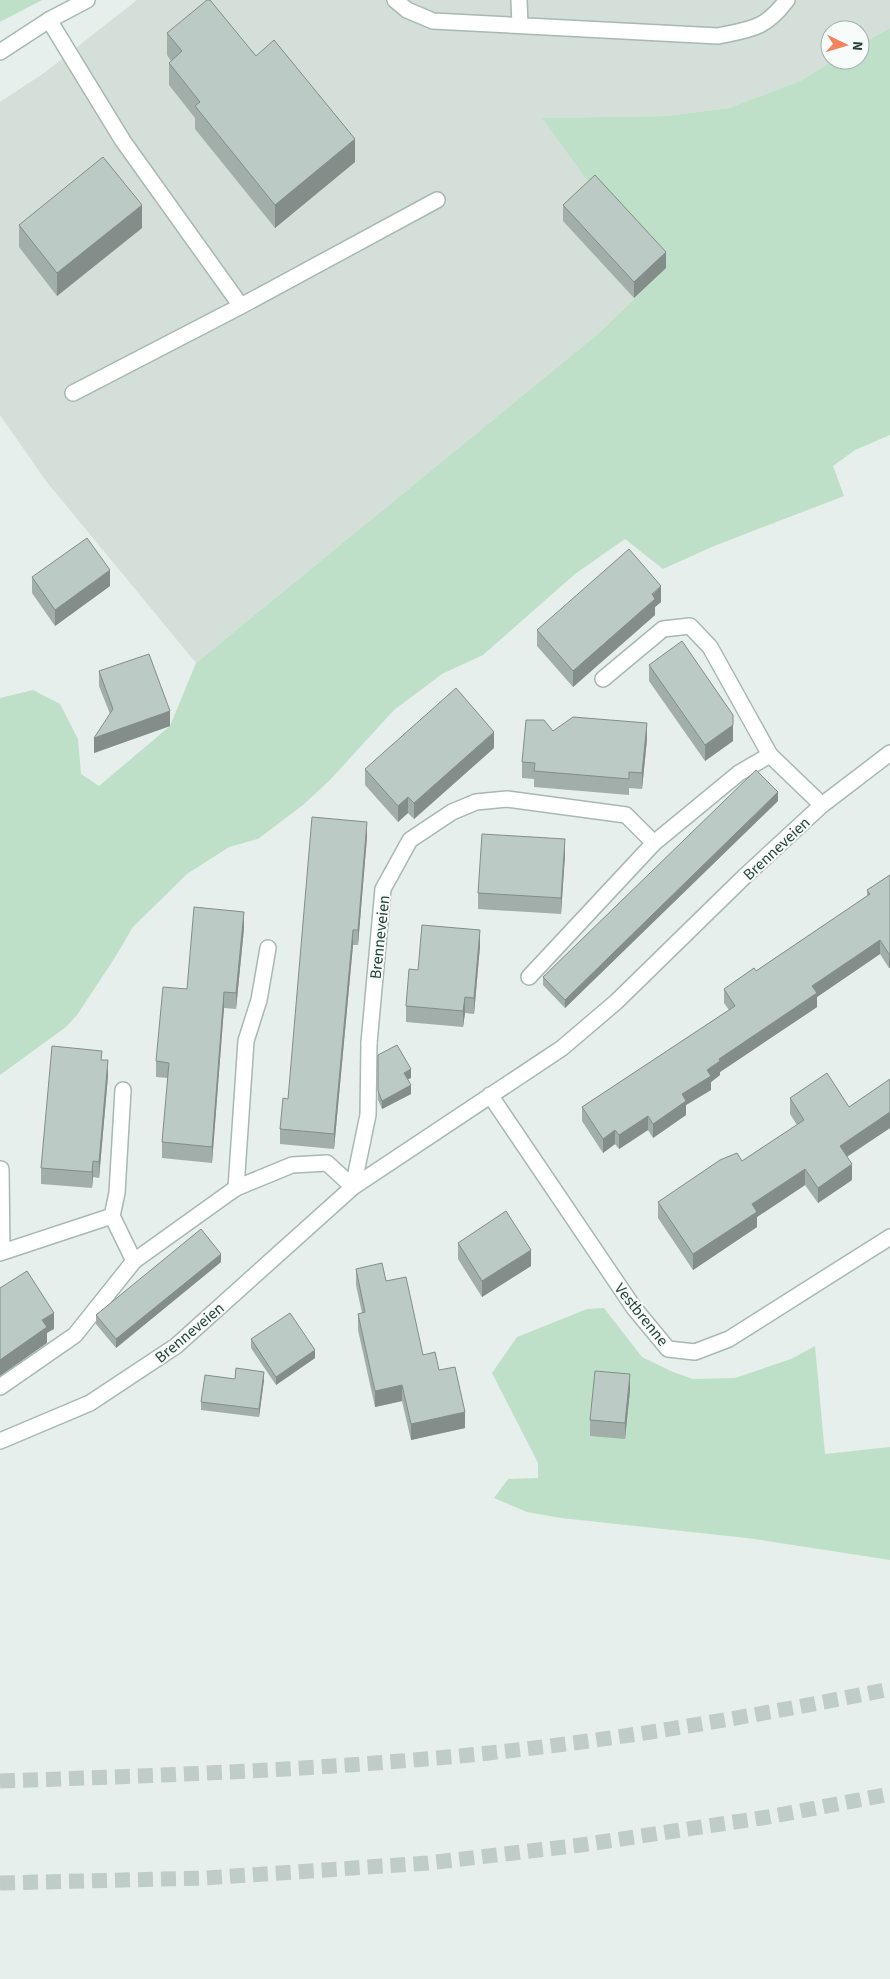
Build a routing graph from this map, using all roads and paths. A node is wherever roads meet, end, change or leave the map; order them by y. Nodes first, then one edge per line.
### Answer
1 (87, 0) edge
2 (395, 0) edge
3 (519, 0) edge
4 (787, 0) edge
5 (49, 20) junction
6 (520, 25) junction
7 (0, 52) edge
8 (437, 200) dead end
9 (241, 306) junction
10 (73, 393) dead end
11 (602, 680) dead end
12 (890, 753) edge
13 (770, 755) junction
14 (822, 805) junction
15 (654, 843) junction
16 (268, 948) dead end
17 (529, 977) dead end
18 (123, 1090) dead end
19 (490, 1095) junction
20 (1, 1169) dead end
21 (353, 1187) junction
22 (236, 1188) junction
23 (112, 1216) junction
24 (890, 1237) edge
25 (1, 1253) edge
26 (134, 1261) junction
27 (0, 1387) edge
28 (0, 1441) edge

1 - 5 street
2 - 6 street
3 - 6 street
4 - 6 street
5 - 7 street
5 - 9 street
8 - 9 street
9 - 10 street
11 - 13 street, Brenneveien
12 - 14 street, Brenneveien
13 - 14 street, Brenneveien
13 - 15 street
14 - 19 street, Brenneveien
15 - 17 street
15 - 21 street, Brenneveien
16 - 22 street
18 - 23 street
19 - 21 street, Brenneveien
19 - 24 street, Vestbrenne
20 - 25 street
21 - 22 street
21 - 28 street, Brenneveien
22 - 26 street
23 - 25 street
23 - 26 street
26 - 27 street

